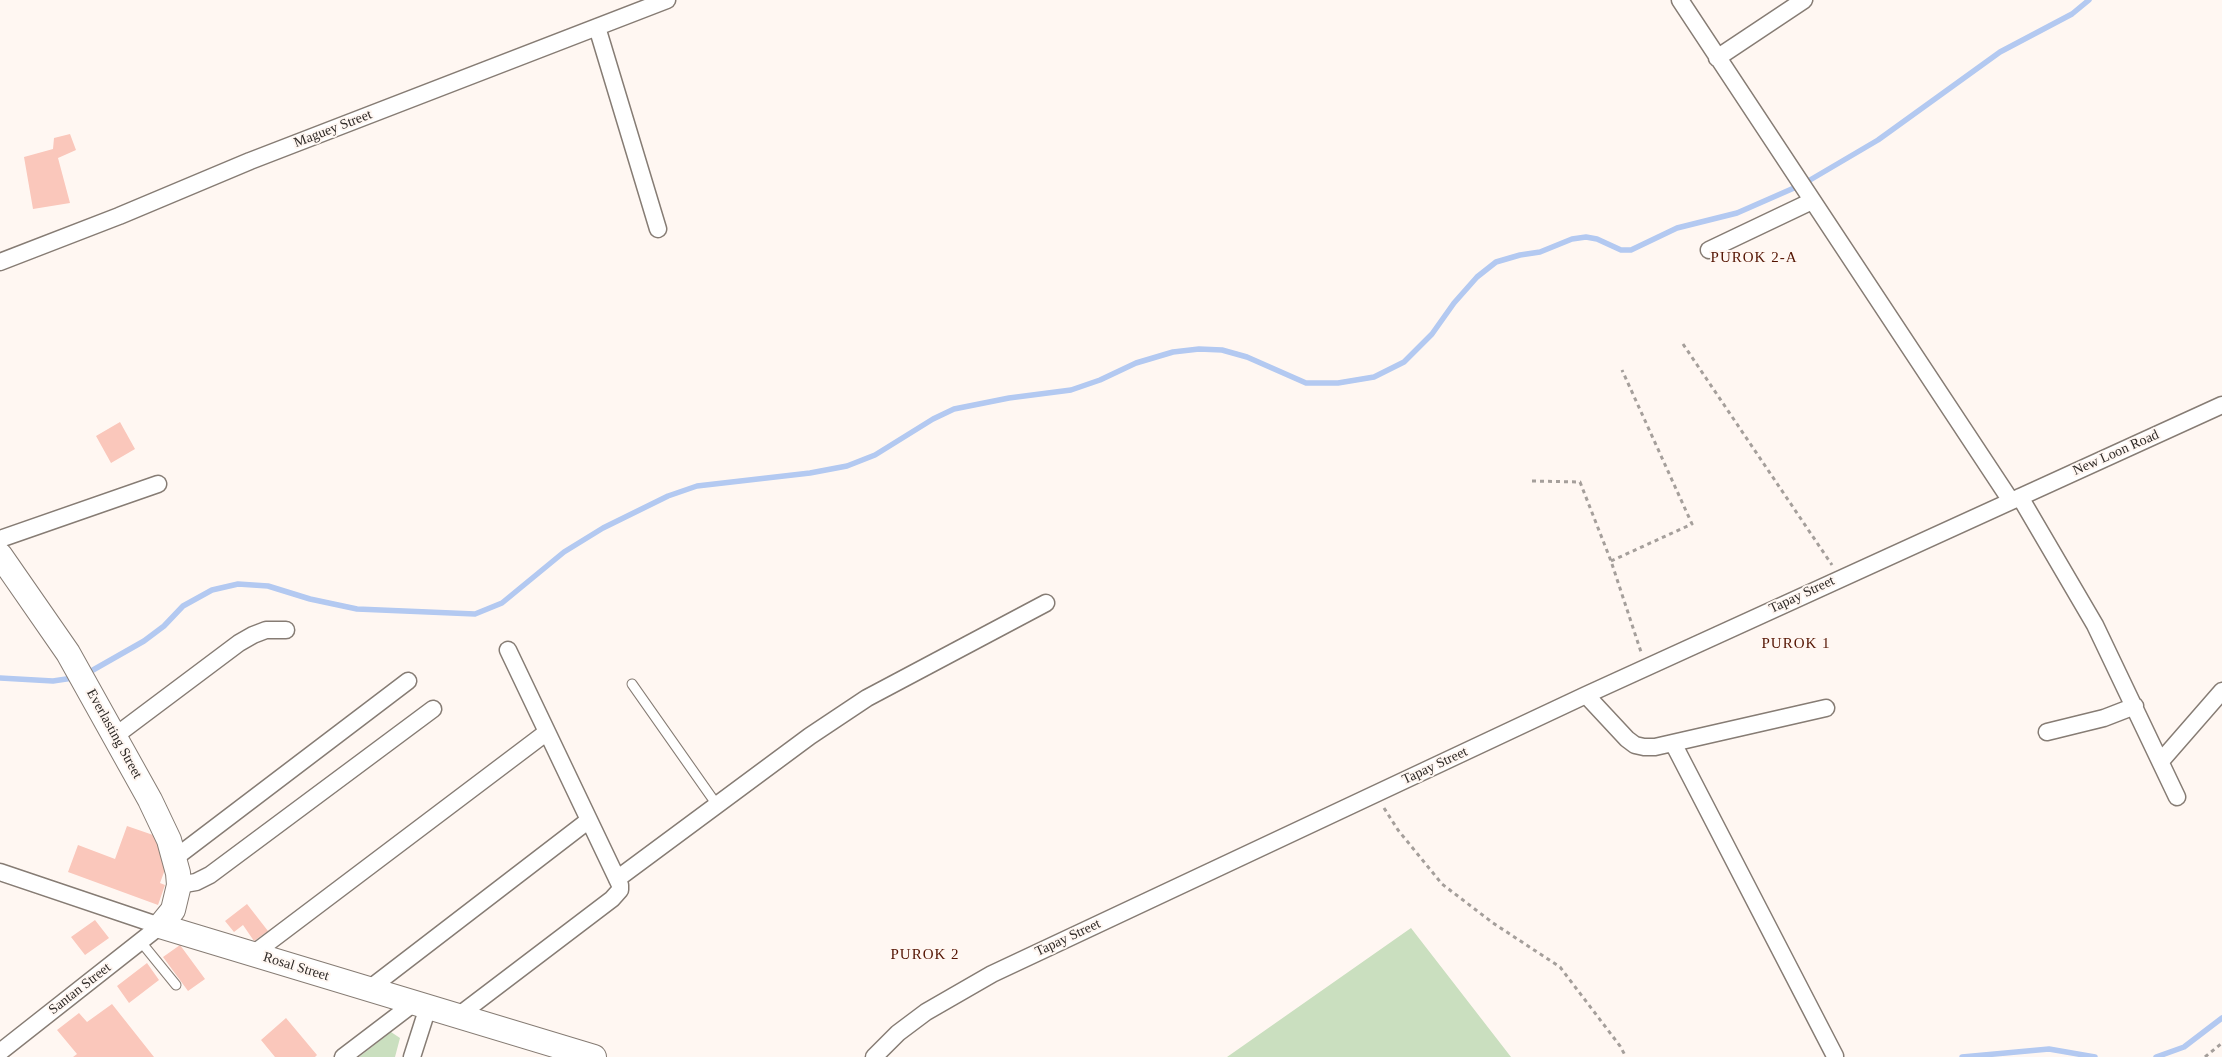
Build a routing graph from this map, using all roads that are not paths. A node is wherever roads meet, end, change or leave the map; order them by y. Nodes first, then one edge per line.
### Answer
1 (667, 0) edge
2 (1680, 0) edge
3 (1804, 0) edge
4 (597, 27) junction
5 (1717, 58) junction
6 (1812, 201) junction
7 (658, 229) dead end
8 (1708, 250) dead end
9 (0, 262) edge
10 (2222, 405) edge
11 (158, 484) dead end
12 (2015, 499) junction
13 (0, 539) edge
14 (0, 555) edge
15 (1046, 603) dead end
16 (286, 630) dead end
17 (508, 650) dead end
18 (408, 681) dead end
19 (632, 684) dead end
20 (2222, 691) edge
21 (1586, 695) junction
22 (2135, 706) junction
23 (1826, 708) dead end
24 (433, 709) dead end
25 (547, 732) junction
26 (2047, 732) dead end
27 (115, 736) junction
28 (1673, 743) junction
29 (2161, 761) junction
30 (2177, 798) dead end
31 (717, 804) junction
32 (589, 820) junction
33 (175, 858) junction
34 (0, 872) edge
35 (617, 878) junction
36 (179, 885) junction
37 (160, 926) junction
38 (141, 942) junction
39 (253, 954) junction
40 (176, 985) dead end
41 (369, 989) junction
42 (421, 1005) junction
43 (458, 1016) junction
44 (0, 1052) edge
45 (1835, 1056) edge
46 (343, 1057) edge
47 (412, 1057) edge
48 (594, 1057) edge
49 (874, 1057) edge

1 - 4 street, Maguey Street
2 - 5 street
3 - 5 street
4 - 7 street
4 - 9 street, Maguey Street
5 - 6 street
6 - 8 street
6 - 12 street
10 - 12 street, New Loon Road
11 - 13 street
12 - 21 street, Tapay Street
12 - 22 street
14 - 27 street, Everlasting Street
15 - 31 street
16 - 27 street
17 - 25 street
18 - 33 street
19 - 31 lane
20 - 29 street
21 - 28 street
21 - 49 street, Tapay Street
22 - 26 street
22 - 29 street
23 - 28 street
24 - 36 street
25 - 32 street
25 - 39 street
27 - 33 street, Everlasting Street
28 - 45 street
29 - 30 street
31 - 35 street
32 - 35 street
32 - 41 street
33 - 36 street, Everlasting Street
34 - 37 street, Rosal Street
35 - 43 street
36 - 37 street, Everlasting Street
37 - 38 street, Santan Street
37 - 39 street, Rosal Street
38 - 40 lane
38 - 44 street, Santan Street
39 - 41 street, Rosal Street
41 - 42 street, Rosal Street
42 - 43 street, Rosal Street
42 - 46 street
42 - 47 street
43 - 48 street, Rosal Street

